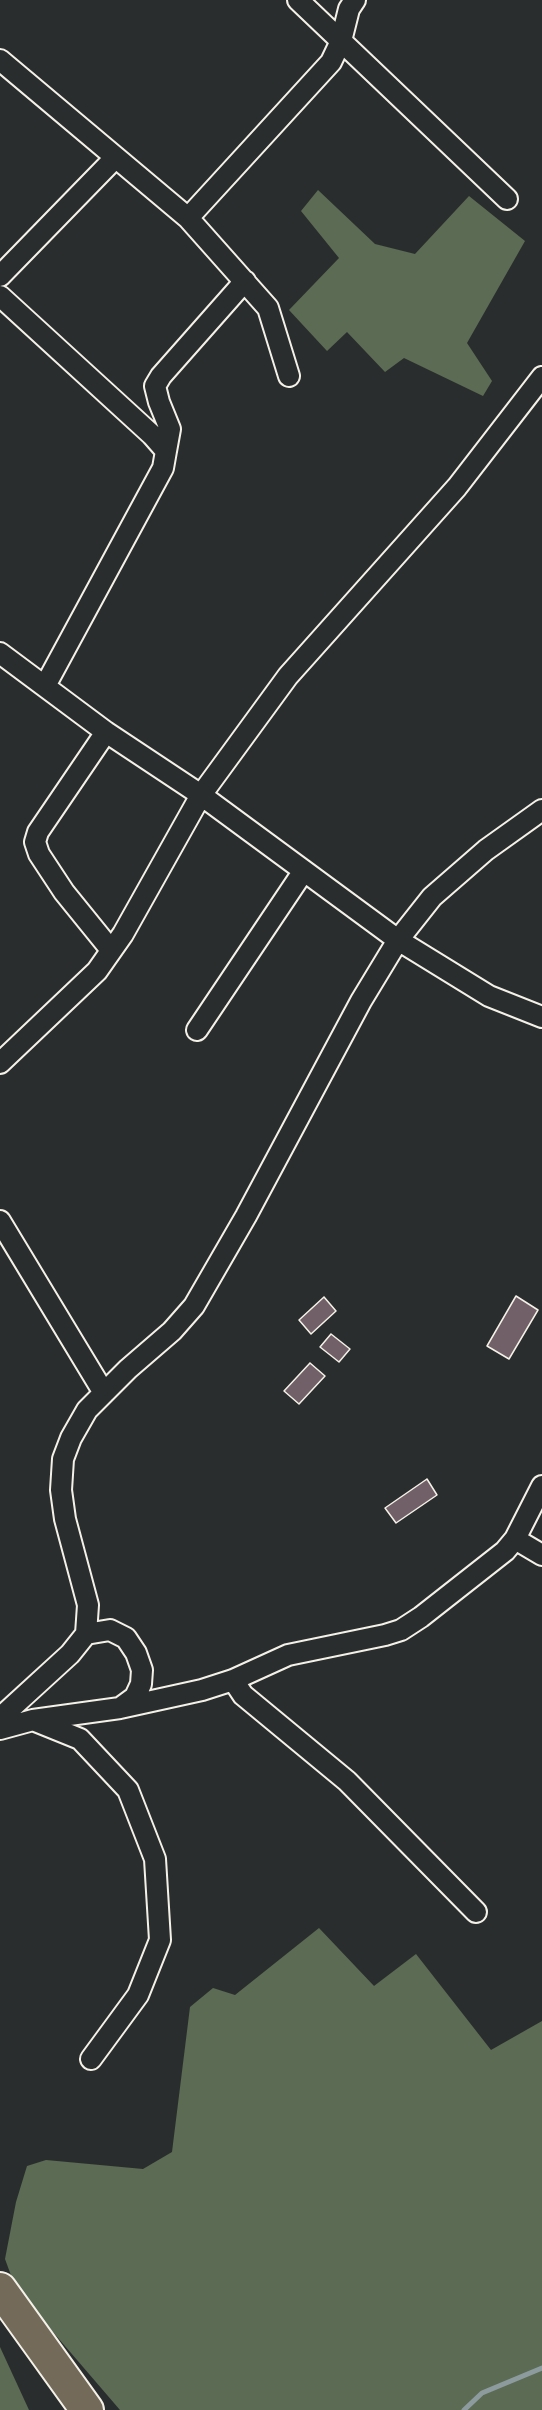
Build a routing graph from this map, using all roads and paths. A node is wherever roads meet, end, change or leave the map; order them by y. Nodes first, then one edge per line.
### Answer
1 (298, 0) edge
2 (355, 0) edge
3 (341, 41) junction
4 (0, 60) edge
5 (116, 158) junction
6 (507, 199) dead end
7 (188, 218) junction
8 (0, 276) edge
9 (245, 281) junction
10 (0, 296) edge
11 (289, 376) dead end
12 (542, 377) edge
13 (166, 451) junction
14 (0, 653) edge
15 (45, 686) junction
16 (106, 732) junction
17 (201, 795) junction
18 (542, 810) edge
19 (303, 872) junction
20 (398, 940) junction
21 (111, 950) junction
22 (542, 1017) edge
23 (197, 1030) dead end
24 (0, 1064) edge
25 (0, 1221) edge
26 (104, 1393) junction
27 (542, 1486) edge
28 (515, 1539) junction
29 (542, 1555) edge
30 (86, 1634) junction
31 (232, 1680) junction
32 (120, 1708) junction
33 (0, 1718) edge
34 (33, 1720) junction
35 (0, 1729) edge
36 (476, 1912) dead end
37 (91, 2059) dead end
38 (0, 2289) edge
39 (87, 2410) edge

1 - 3 street
2 - 3 street
3 - 6 street
3 - 7 street
4 - 5 street
5 - 7 street
5 - 8 street
7 - 9 street
9 - 11 street
9 - 13 street
10 - 13 street
12 - 17 street
13 - 15 street
14 - 15 street
15 - 16 street
16 - 17 street
16 - 21 street
17 - 19 street
17 - 21 street
18 - 20 street
19 - 20 street
19 - 23 street
20 - 22 street
20 - 26 street
21 - 24 street
25 - 26 street
26 - 30 street
27 - 28 street
28 - 29 street
28 - 31 street
30 - 32 street
30 - 33 street
31 - 32 street
31 - 36 street
32 - 34 street
34 - 35 street
34 - 37 street
38 - 39 highway

